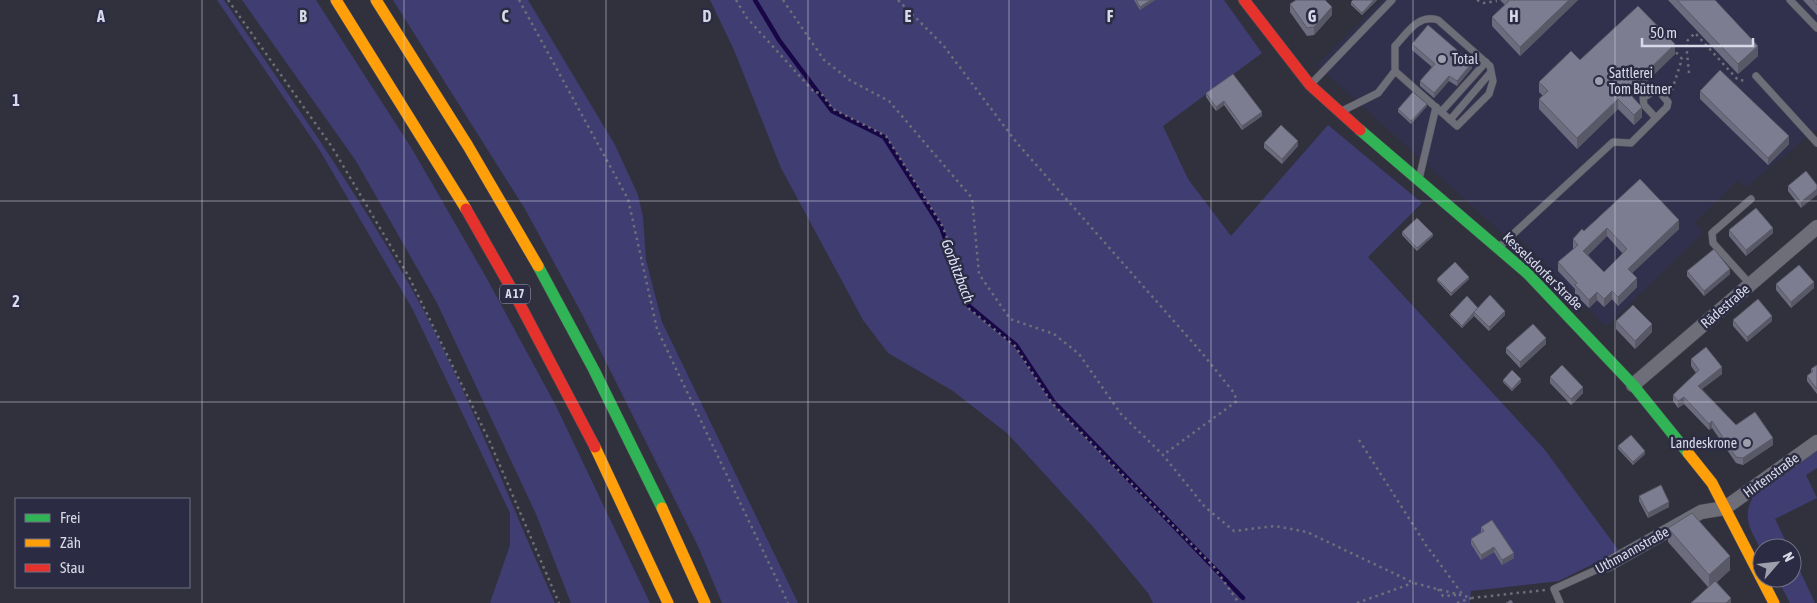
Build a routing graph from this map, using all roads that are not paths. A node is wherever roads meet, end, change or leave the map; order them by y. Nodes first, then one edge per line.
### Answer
1 (336, 0) edge
2 (376, 0) edge
3 (1244, 0) edge
4 (1392, 0) edge
5 (1790, 0) edge
6 (1817, 28) edge
7 (1486, 62) junction
8 (1395, 71) junction
9 (1492, 72) junction
10 (1756, 76) dead end
11 (1310, 84) junction
12 (1438, 110) junction
13 (1339, 112) junction
14 (1656, 118) junction
15 (1450, 120) junction
16 (1817, 143) edge
17 (1418, 179) junction
18 (1751, 199) dead end
19 (1817, 227) edge
20 (1498, 248) junction
21 (1750, 284) junction
22 (1633, 385) junction
23 (1817, 442) edge
24 (1725, 508) junction
25 (1607, 565) joint
26 (668, 603) edge
27 (705, 603) edge
28 (1560, 603) edge
29 (1774, 603) edge

1 - 26 main road, A 17
2 - 27 main road, A 17
3 - 11 main road, Kesselsdorfer Straße
4 - 11 lane
5 - 6 lane
7 - 8 lane
7 - 9 lane
7 - 12 lane
8 - 12 lane
8 - 13 lane
9 - 15 lane
9 - 15 lane
10 - 16 lane
11 - 13 main road, Kesselsdorfer Straße
12 - 15 lane
12 - 17 lane
13 - 17 main road, Kesselsdorfer Straße
14 - 14 lane
14 - 20 lane
17 - 20 main road, Kesselsdorfer Straße
18 - 21 lane
19 - 21 street, Rädestraße
20 - 22 main road, Kesselsdorfer Straße
21 - 22 street, Rädestraße
22 - 24 main road, Kesselsdorfer Straße
23 - 24 street, Hirtenstraße
24 - 25 street, Uthmannstraße
24 - 29 main road, Kesselsdorfer Straße
25 - 28 lane, Uthmannstraße

